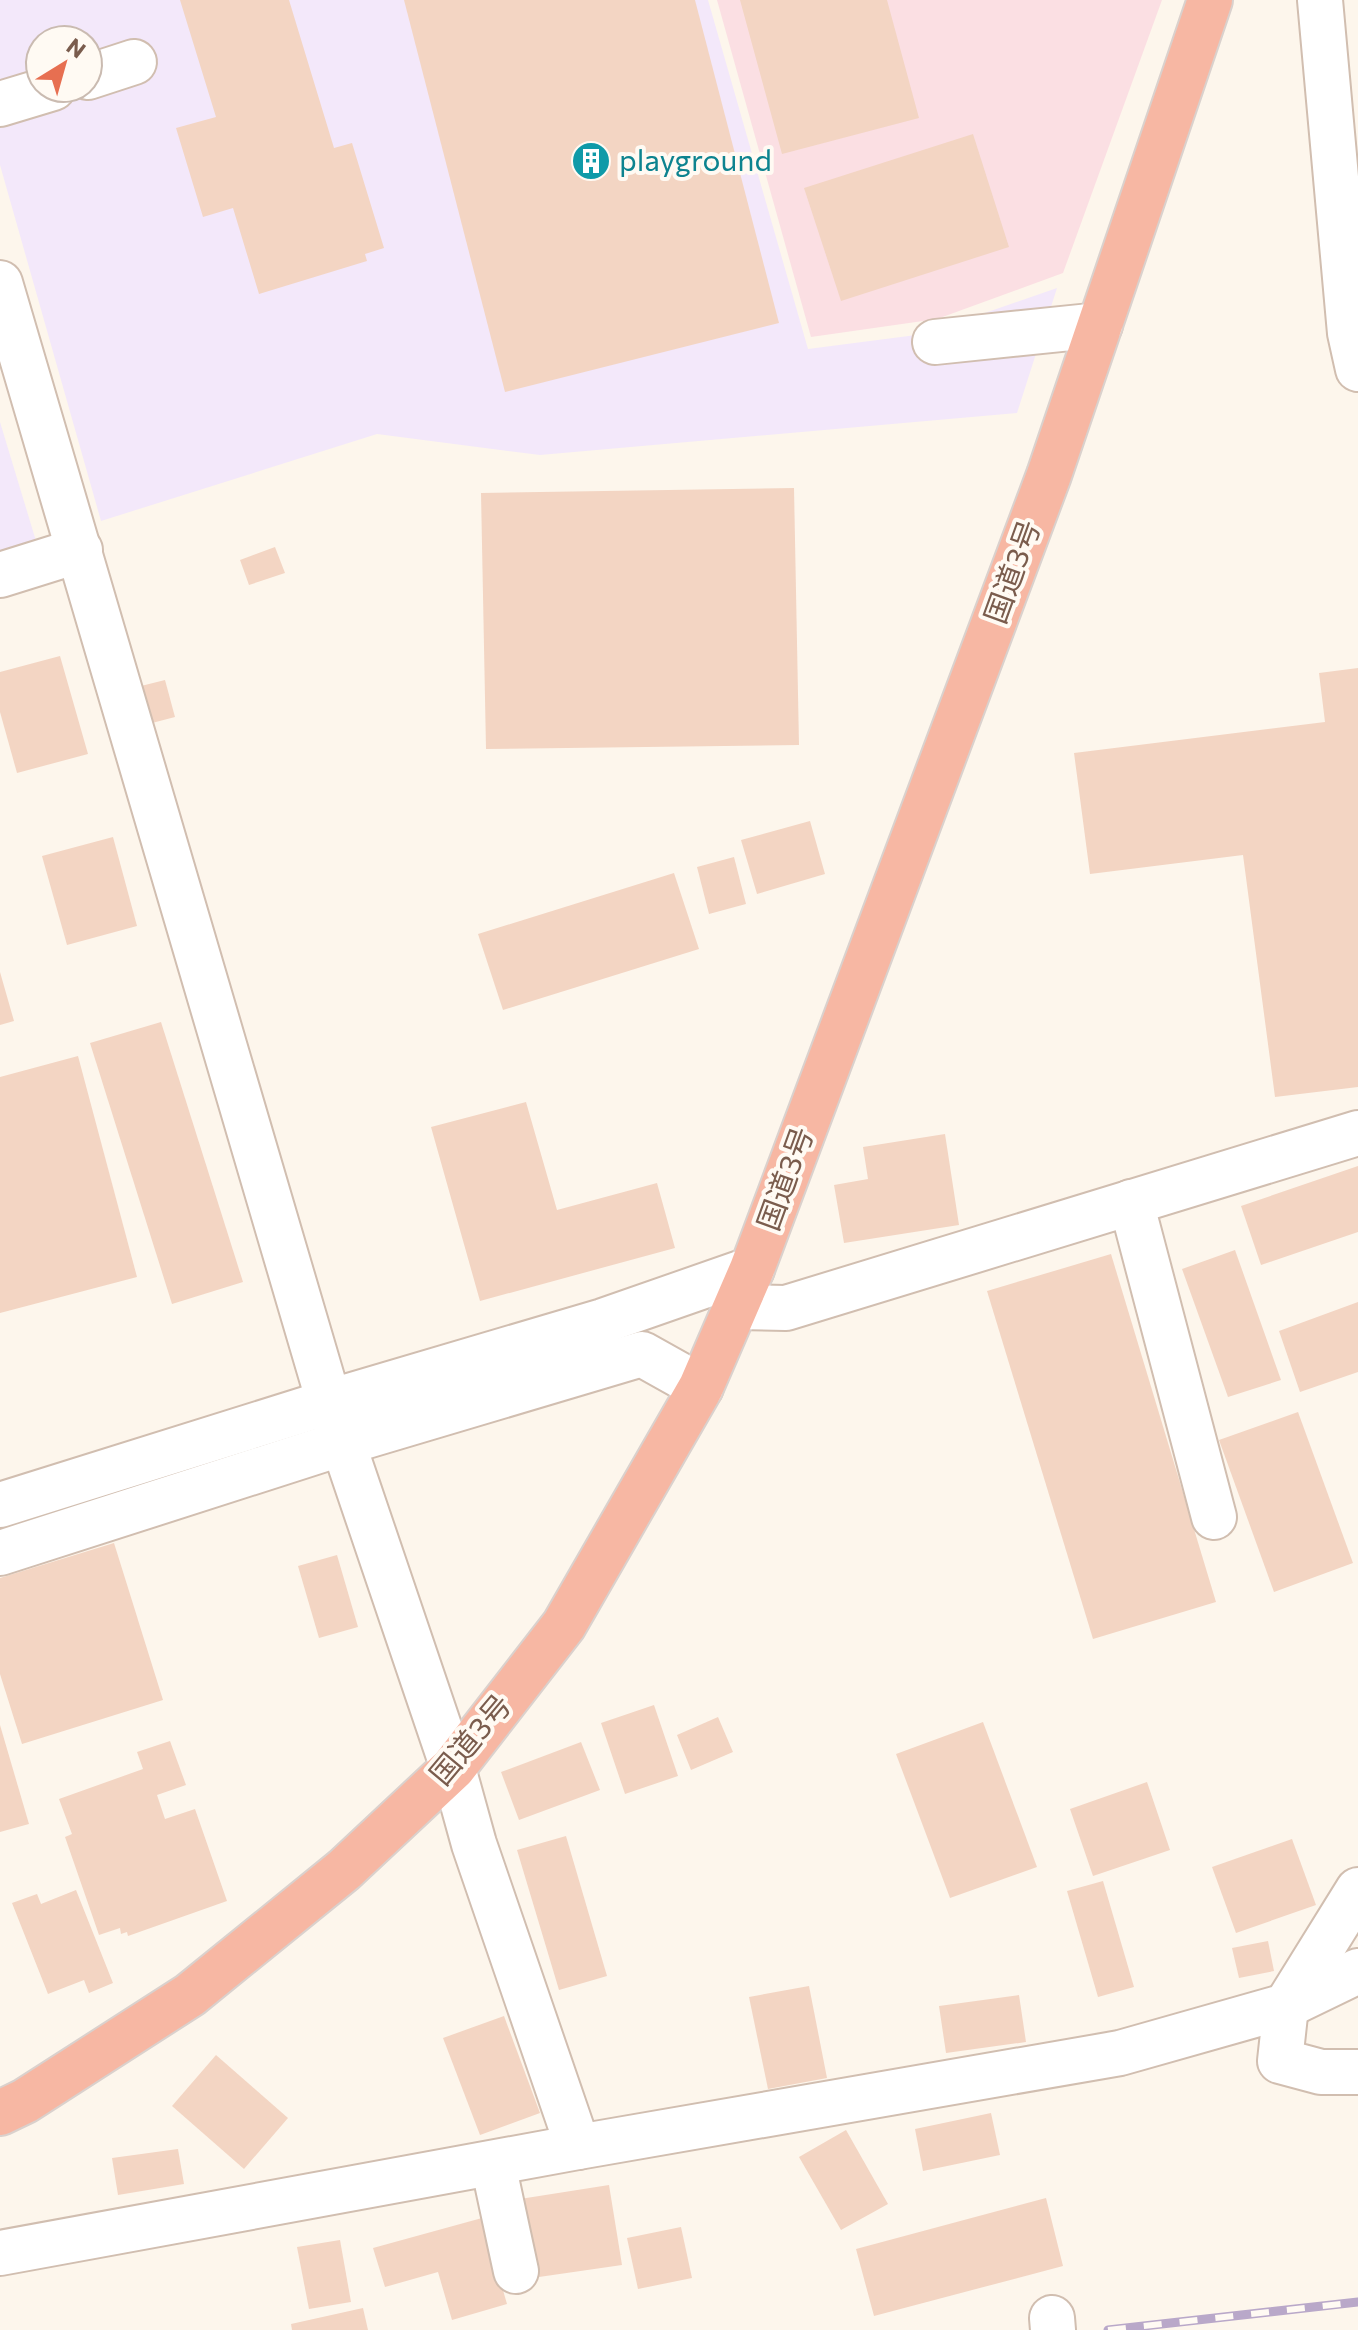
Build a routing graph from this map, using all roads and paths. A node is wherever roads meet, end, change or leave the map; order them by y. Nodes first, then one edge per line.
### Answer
1 (1210, 0) edge
2 (1320, 0) edge
3 (134, 62) dead end
4 (104, 72) edge
5 (24, 97) edge
6 (0, 104) edge
7 (0, 283) edge
8 (1100, 325) junction
9 (935, 342) dead end
10 (1358, 369) edge
11 (80, 550) junction
12 (0, 575) edge
13 (1358, 1133) edge
14 (1131, 1202) junction
15 (744, 1288) junction
16 (603, 1321) junction
17 (642, 1354) junction
18 (701, 1387) junction
19 (329, 1402) junction
20 (343, 1443) junction
21 (0, 1505) edge
22 (1214, 1517) dead end
23 (0, 1553) edge
24 (453, 1768) junction
25 (1358, 1890) edge
26 (1358, 1971) edge
27 (1286, 2006) junction
28 (1358, 2072) edge
29 (0, 2113) edge
30 (578, 2147) junction
31 (493, 2164) junction
32 (0, 2253) edge
33 (516, 2271) dead end

1 - 8 highway, 国道3号
2 - 10 street
3 - 4 street
5 - 6 street
7 - 11 street
8 - 9 street
8 - 15 highway, 国道3号
11 - 12 street
11 - 19 street
13 - 14 street
14 - 15 street
14 - 22 street
15 - 16 street
15 - 18 highway, 国道3号
16 - 17 street
16 - 19 street
17 - 18 street
17 - 20 street
18 - 24 highway, 国道3号
19 - 20 street
19 - 21 street
20 - 23 street
20 - 24 street
24 - 29 highway, 国道3号
24 - 30 street
25 - 27 street
26 - 27 street
27 - 28 street
27 - 30 street
30 - 31 street
31 - 32 street
31 - 33 street

